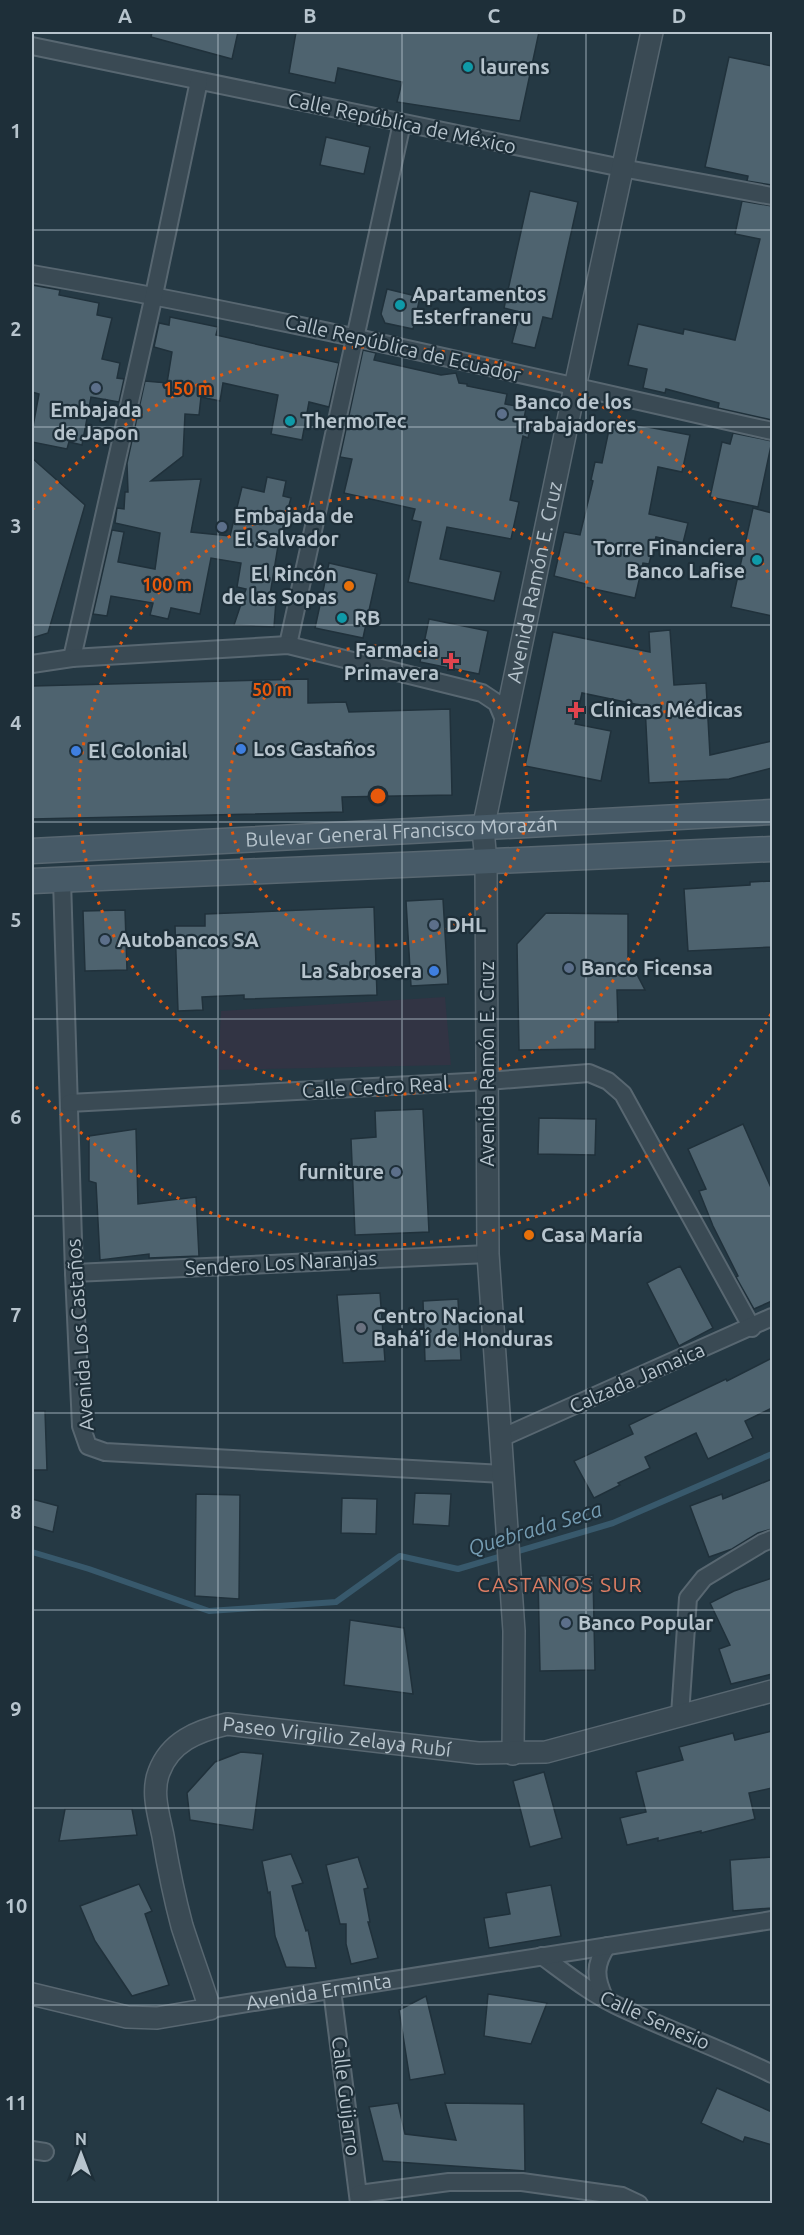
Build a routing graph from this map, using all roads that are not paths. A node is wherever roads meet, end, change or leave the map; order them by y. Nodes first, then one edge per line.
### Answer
1 (652, 32) edge
2 (32, 46) edge
3 (199, 81) junction
4 (402, 123) junction
5 (622, 168) junction
6 (772, 196) edge
7 (32, 274) edge
8 (154, 295) junction
9 (356, 336) junction
10 (574, 387) junction
11 (772, 431) edge
12 (288, 645) junction
13 (72, 658) junction
14 (32, 664) edge
15 (505, 722) junction
16 (772, 812) edge
17 (483, 829) junction
18 (772, 849) edge
19 (32, 851) edge
20 (486, 862) junction
21 (62, 880) junction
22 (32, 881) edge
23 (487, 1081) junction
24 (69, 1103) junction
25 (488, 1254) junction
26 (74, 1273) junction
27 (772, 1317) edge
28 (752, 1328) junction
29 (501, 1438) junction
30 (504, 1474) junction
31 (772, 1539) edge
32 (772, 1691) edge
33 (681, 1714) junction
34 (513, 1754) junction
35 (772, 1920) edge
36 (608, 1946) junction
37 (542, 1956) junction
38 (332, 1990) junction
39 (32, 1994) edge
40 (605, 1999) junction
41 (210, 2009) junction
42 (772, 2074) edge
43 (359, 2199) edge
44 (639, 2204) edge

1 - 5 street, Avenida Ramón E. Cruz
2 - 3 street, Calle República de México
3 - 4 street, Calle República de México
3 - 8 street
4 - 5 street, Calle República de México
4 - 9 street
5 - 6 street, Calle República de México
5 - 10 street, Avenida Ramón E. Cruz
7 - 8 street, Calle República de Ecuador
8 - 9 street, Calle República de Ecuador
8 - 13 street
9 - 10 street, Calle República de Ecuador
9 - 12 street
10 - 11 street, Calle República de Ecuador
10 - 15 street, Avenida Ramón E. Cruz
12 - 13 street
12 - 15 street
13 - 14 street
15 - 17 street, Avenida Ramón E. Cruz
16 - 17 main road, Bulevar General Francisco Morazán
17 - 19 main road, Bulevar General Francisco Morazán
17 - 20 street, Avenida Ramón E. Cruz
18 - 20 main road, Bulevar General Francisco Morazán
20 - 21 main road, Bulevar General Francisco Morazán
20 - 23 street, Avenida Ramón E. Cruz
21 - 22 main road, Bulevar General Francisco Morazán
21 - 24 street, Avenida Los Castaños
23 - 24 street, Calle Cedro Real
23 - 25 street, Avenida Ramón E. Cruz
23 - 28 street, Calle Cedro Real
24 - 26 street, Avenida Los Castaños
25 - 26 street, Sendero Los Naranjas
25 - 29 street, Avenida Ramón E. Cruz
26 - 30 street, Avenida Los Castaños
27 - 28 street, Calzada Jamaica
28 - 29 street, Calzada Jamaica
29 - 30 street, Avenida Ramón E. Cruz
30 - 34 street, Avenida Ramón E. Cruz
31 - 33 street
32 - 33 street, Paseo Virgilio Zelaya Rubí
33 - 34 street, Paseo Virgilio Zelaya Rubí
34 - 41 street, Paseo Virgilio Zelaya Rubí
35 - 36 street, Avenida Erminta
36 - 37 street, Avenida Erminta
36 - 40 street
37 - 38 street, Avenida Erminta
37 - 40 street, Calle Senesio
38 - 41 street, Avenida Erminta
38 - 43 street, Calle Guijarro
39 - 41 street, Avenida Erminta
40 - 42 street, Calle Senesio
43 - 44 street

